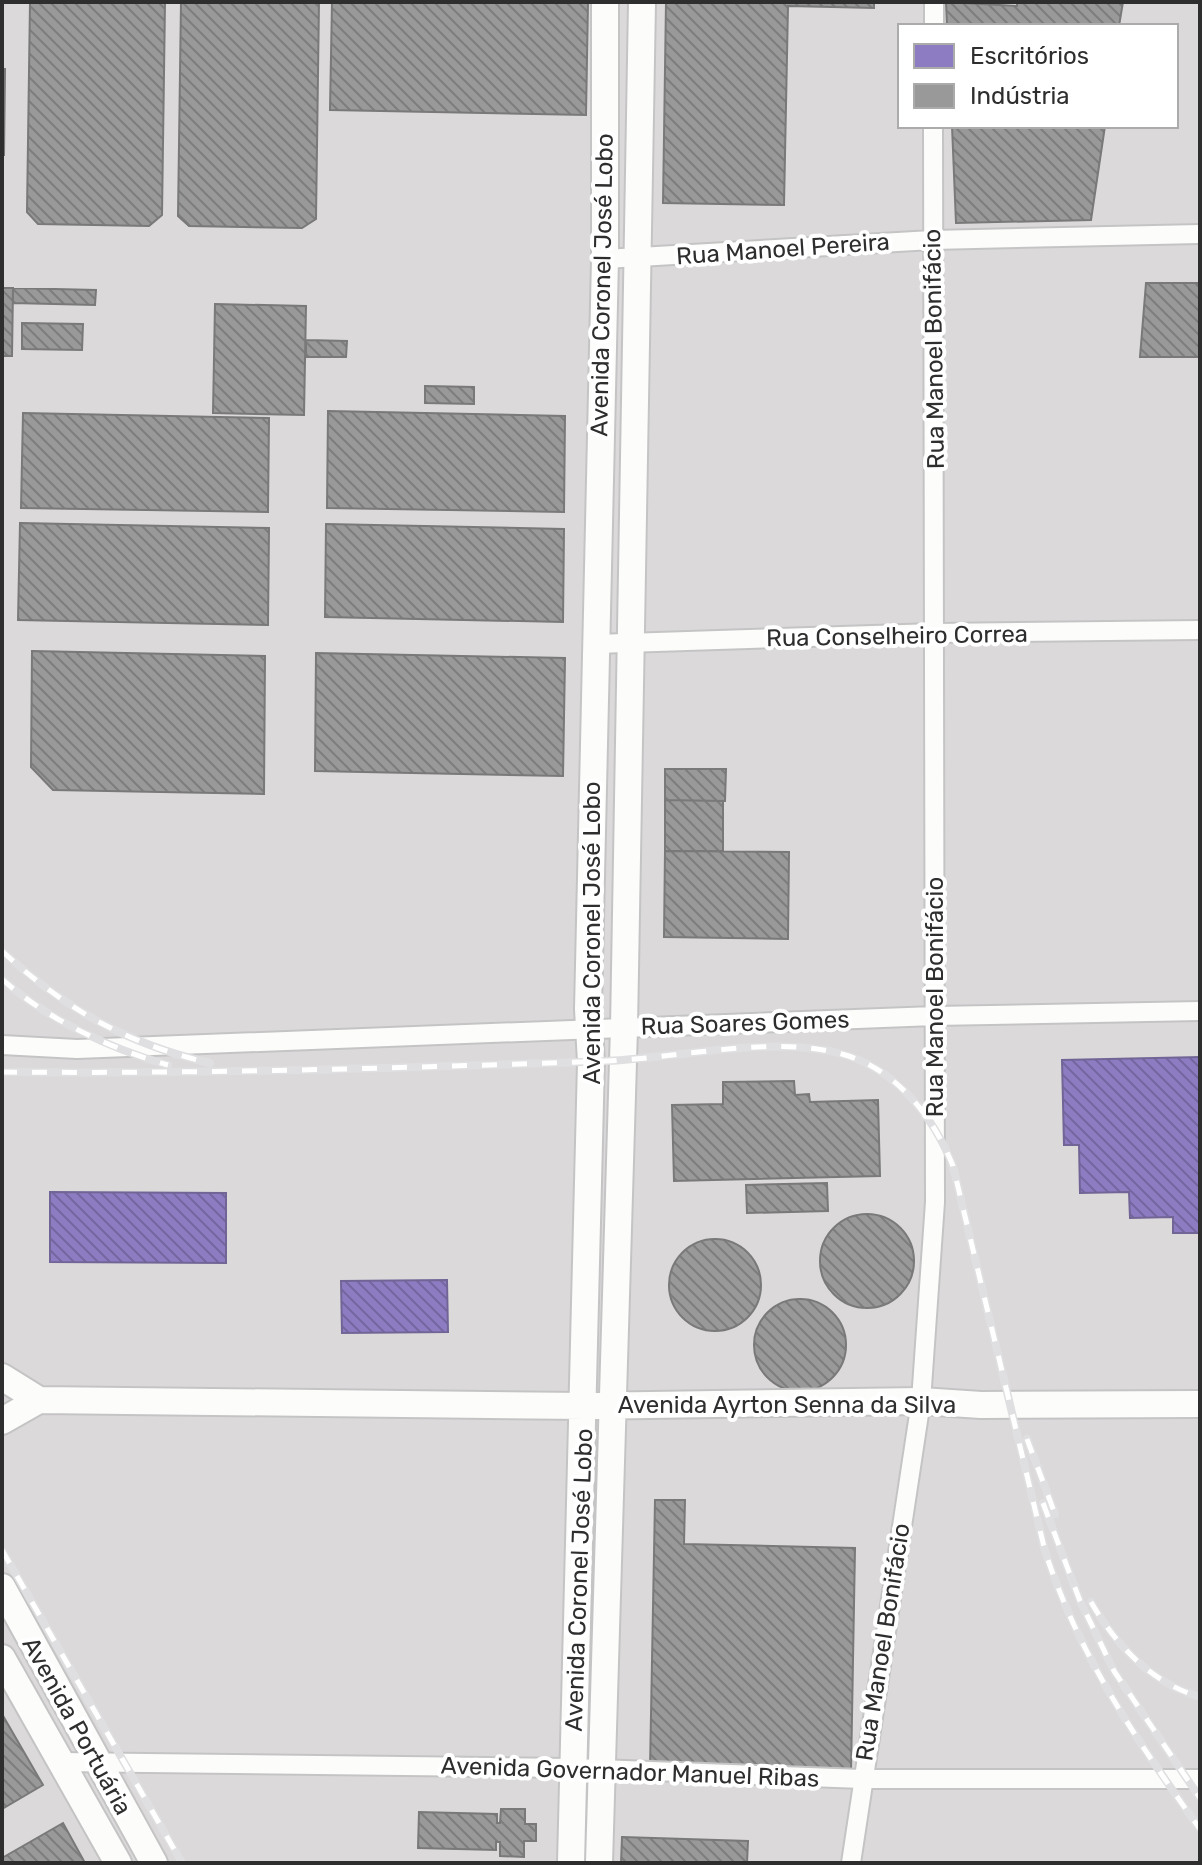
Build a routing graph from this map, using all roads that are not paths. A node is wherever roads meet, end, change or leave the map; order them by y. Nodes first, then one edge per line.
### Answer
1 (605, 2) edge
2 (642, 2) edge
3 (934, 2) edge
4 (934, 24) edge
5 (933, 128) edge
6 (1200, 234) edge
7 (932, 240) junction
8 (640, 258) junction
9 (605, 259) junction
10 (1200, 630) edge
11 (935, 633) junction
12 (595, 644) junction
13 (632, 644) junction
14 (1200, 1011) edge
15 (934, 1016) junction
16 (624, 1028) junction
17 (589, 1030) junction
18 (2, 1045) edge
19 (2, 1377) edge
20 (39, 1400) junction
21 (921, 1401) junction
22 (1200, 1404) edge
23 (585, 1406) junction
24 (613, 1406) junction
25 (2, 1421) edge
26 (2, 1587) edge
27 (2, 1658) edge
28 (59, 1762) junction
29 (95, 1762) junction
30 (572, 1768) junction
31 (603, 1770) junction
32 (862, 1779) junction
33 (1200, 1779) edge
34 (118, 1863) edge
35 (154, 1863) edge
36 (571, 1863) edge
37 (599, 1863) edge
38 (851, 1863) edge

1 - 9 street, Avenida Coronel José Lobo
2 - 8 street, Avenida Coronel José Lobo
3 - 4 street
5 - 7 street, Rua Manoel Bonifácio
6 - 7 street, Rua Manoel Pereira
7 - 8 street, Rua Manoel Pereira
7 - 11 street, Rua Manoel Bonifácio
8 - 9 street, Rua Manoel Pereira
8 - 13 street, Avenida Coronel José Lobo
9 - 12 street, Avenida Coronel José Lobo
10 - 11 street, Rua Conselheiro Correa
11 - 13 street, Rua Conselheiro Correa
11 - 15 street, Rua Manoel Bonifácio
12 - 13 street, Rua Conselheiro Correa
12 - 17 street, Avenida Coronel José Lobo
13 - 16 street, Avenida Coronel José Lobo
14 - 15 street, Rua Soares Gomes
15 - 16 street, Rua Soares Gomes
15 - 21 street, Rua Manoel Bonifácio
16 - 17 street, Rua Soares Gomes
16 - 24 street, Avenida Coronel José Lobo
17 - 18 street, Rua Soares Gomes
17 - 23 street, Avenida Coronel José Lobo
19 - 20 street
20 - 23 street, Avenida Ayrton Senna da Silva
20 - 25 street
21 - 22 street, Avenida Ayrton Senna da Silva
21 - 24 street, Avenida Ayrton Senna da Silva
21 - 32 street, Rua Manoel Bonifácio
23 - 24 street, Avenida Ayrton Senna da Silva
23 - 30 street, Avenida Coronel José Lobo
24 - 31 street, Avenida Coronel José Lobo
26 - 29 street, Avenida Portuária
27 - 28 street, Avenida Portuária
28 - 29 street, Avenida Governador Manuel Ribas
28 - 34 street, Avenida Portuária
29 - 30 street, Avenida Governador Manuel Ribas
29 - 35 street, Avenida Portuária
30 - 31 street, Avenida Governador Manuel Ribas
30 - 36 street, Avenida Coronel José Lobo
31 - 32 street, Avenida Governador Manuel Ribas
31 - 37 street, Avenida Coronel José Lobo
32 - 33 street, Avenida Governador Manuel Ribas
32 - 38 street, Rua Manoel Bonifácio

